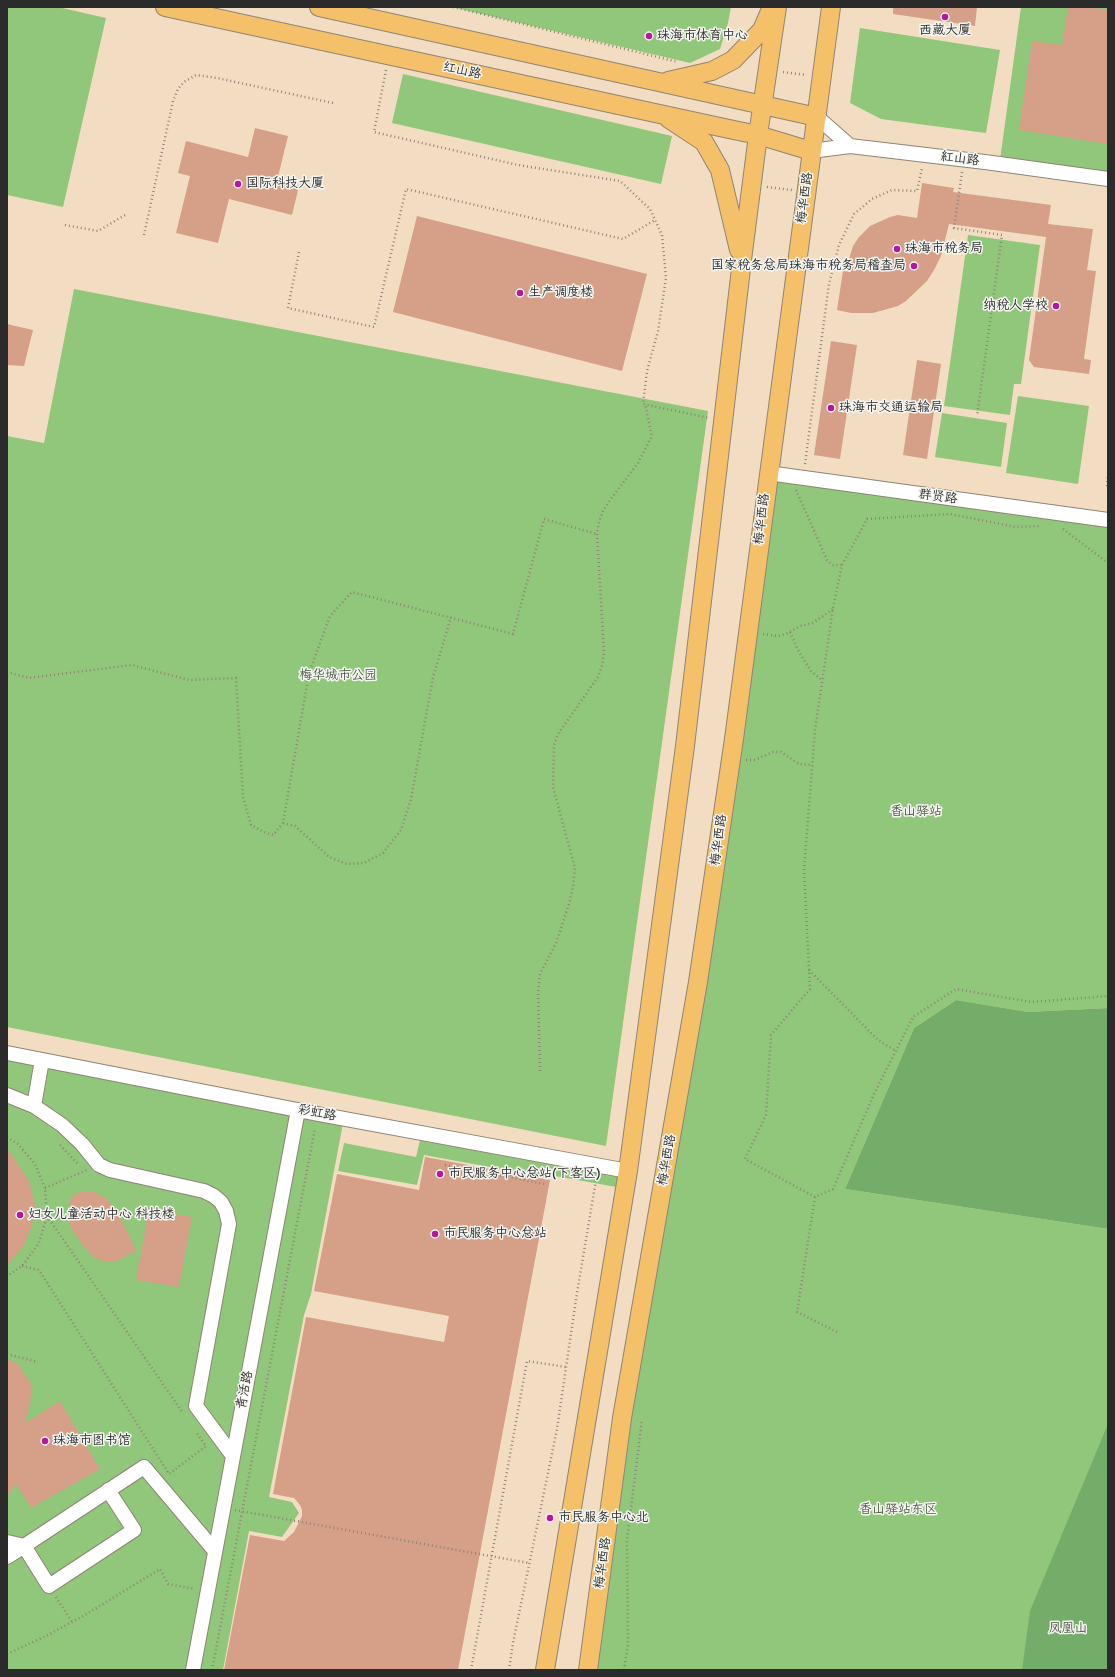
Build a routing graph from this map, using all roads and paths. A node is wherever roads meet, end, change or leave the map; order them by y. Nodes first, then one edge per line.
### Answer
1 (166, 7) edge
2 (319, 7) edge
3 (454, 7) edge
4 (772, 7) edge
5 (777, 7) edge
6 (831, 7) edge
7 (389, 55) junction
8 (679, 62) dead end
9 (664, 82) junction
10 (333, 103) dead end
11 (762, 104) junction
12 (660, 113) junction
13 (817, 117) junction
14 (758, 135) junction
15 (850, 146) junction
16 (811, 151) junction
17 (925, 155) junction
18 (964, 160) junction
19 (1108, 179) edge
20 (127, 214) dead end
21 (655, 220) junction
22 (65, 225) dead end
23 (144, 234) dead end
24 (299, 252) dead end
25 (742, 260) junction
26 (645, 404) junction
27 (977, 416) dead end
28 (723, 421) junction
29 (768, 473) junction
30 (1108, 475) edge
31 (796, 477) junction
32 (1107, 486) dead end
33 (1108, 520) edge
34 (1045, 526) dead end
35 (1059, 526) dead end
36 (597, 534) junction
37 (1108, 563) edge
38 (842, 565) junction
39 (833, 608) junction
40 (451, 618) junction
41 (790, 632) junction
42 (748, 633) junction
43 (7, 672) edge
44 (822, 680) junction
45 (730, 760) junction
46 (812, 765) junction
47 (282, 823) junction
48 (809, 970) junction
49 (1108, 996) edge
50 (896, 1051) junction
51 (7, 1053) edge
52 (42, 1060) junction
53 (540, 1071) dead end
54 (7, 1095) edge
55 (34, 1106) junction
56 (298, 1110) junction
57 (318, 1114) junction
58 (7, 1137) edge
59 (57, 1141) dead end
60 (445, 1165) dead end
61 (599, 1165) junction
62 (95, 1169) junction
63 (84, 1171) junction
64 (628, 1171) junction
65 (545, 1184) dead end
66 (45, 1188) junction
67 (815, 1197) junction
68 (47, 1216) junction
69 (22, 1266) junction
70 (7, 1276) edge
71 (837, 1332) dead end
72 (7, 1354) edge
73 (38, 1362) dead end
74 (566, 1367) junction
75 (184, 1406) dead end
76 (183, 1413) junction
77 (187, 1419) dead end
78 (642, 1420) dead end
79 (194, 1430) dead end
80 (233, 1456) junction
81 (108, 1490) junction
82 (223, 1508) junction
83 (242, 1512) junction
84 (7, 1542) edge
85 (24, 1546) junction
86 (215, 1551) junction
87 (7, 1557) edge
88 (492, 1557) junction
89 (529, 1563) junction
90 (49, 1586) junction
91 (207, 1592) junction
92 (72, 1622) junction
93 (7, 1654) edge
94 (193, 1670) edge
95 (212, 1670) edge
96 (471, 1670) edge
97 (509, 1670) edge
98 (544, 1670) edge
99 (588, 1670) edge
100 (624, 1670) edge

1 - 7 main road, 红山路
2 - 9 main road
3 - 8 path
4 - 9 main road
5 - 11 main road
6 - 13 main road, 梅华西路
7 - 12 main road, 红山路
7 - 21 path
9 - 11 main road
10 - 23 path
11 - 13 main road
11 - 14 main road
12 - 14 main road, 红山路
12 - 25 main road
13 - 15 street
13 - 16 main road, 梅华西路
14 - 16 main road, 红山路
14 - 25 main road
15 - 16 street, 紅山路
15 - 17 street, 紅山路
16 - 29 main road, 梅华西路
17 - 18 street, 紅山路
17 - 31 path
18 - 19 street, 紅山路
18 - 27 path
20 - 22 path
21 - 24 path
21 - 26 path
25 - 28 main road
26 - 28 path
26 - 36 path
28 - 64 main road
29 - 31 street, 群贤路
29 - 42 main road, 梅华西路
30 - 32 path
31 - 33 street, 群贤路
31 - 38 path
34 - 38 path
35 - 37 path
36 - 40 path
36 - 53 path
38 - 39 path
39 - 41 path
39 - 44 path
40 - 47 path
40 - 47 path
41 - 42 path
41 - 44 path
42 - 45 main road, 梅华西路
43 - 47 path
44 - 46 path
45 - 46 path
45 - 99 main road, 梅华西路
46 - 48 path
48 - 50 path
48 - 67 path
49 - 50 path
50 - 67 path
51 - 52 street, 彩虹路
52 - 55 street
52 - 56 street, 彩虹路
54 - 55 street
55 - 62 street
56 - 57 street, 彩虹路
56 - 80 street, 青活路
57 - 61 street, 彩虹路
57 - 83 path
58 - 66 path
59 - 63 path
60 - 65 path
61 - 64 street, 彩虹路
61 - 74 path
62 - 63 path
62 - 63 path
62 - 80 street
63 - 66 path
64 - 98 main road
66 - 68 path
67 - 71 path
68 - 69 path
68 - 76 path
69 - 70 path
69 - 79 path
72 - 73 path
74 - 88 path
74 - 89 path
75 - 76 path
76 - 77 path
78 - 100 path
80 - 82 street, 青活路
81 - 85 street
81 - 86 street
81 - 90 street
82 - 83 path
82 - 86 street, 青活路
83 - 88 path
83 - 95 path
84 - 85 street
85 - 87 street
85 - 90 street
86 - 91 street, 青活路
88 - 89 path
88 - 96 path
89 - 97 path
90 - 92 path
91 - 92 path
91 - 94 street, 青活路
92 - 93 path

